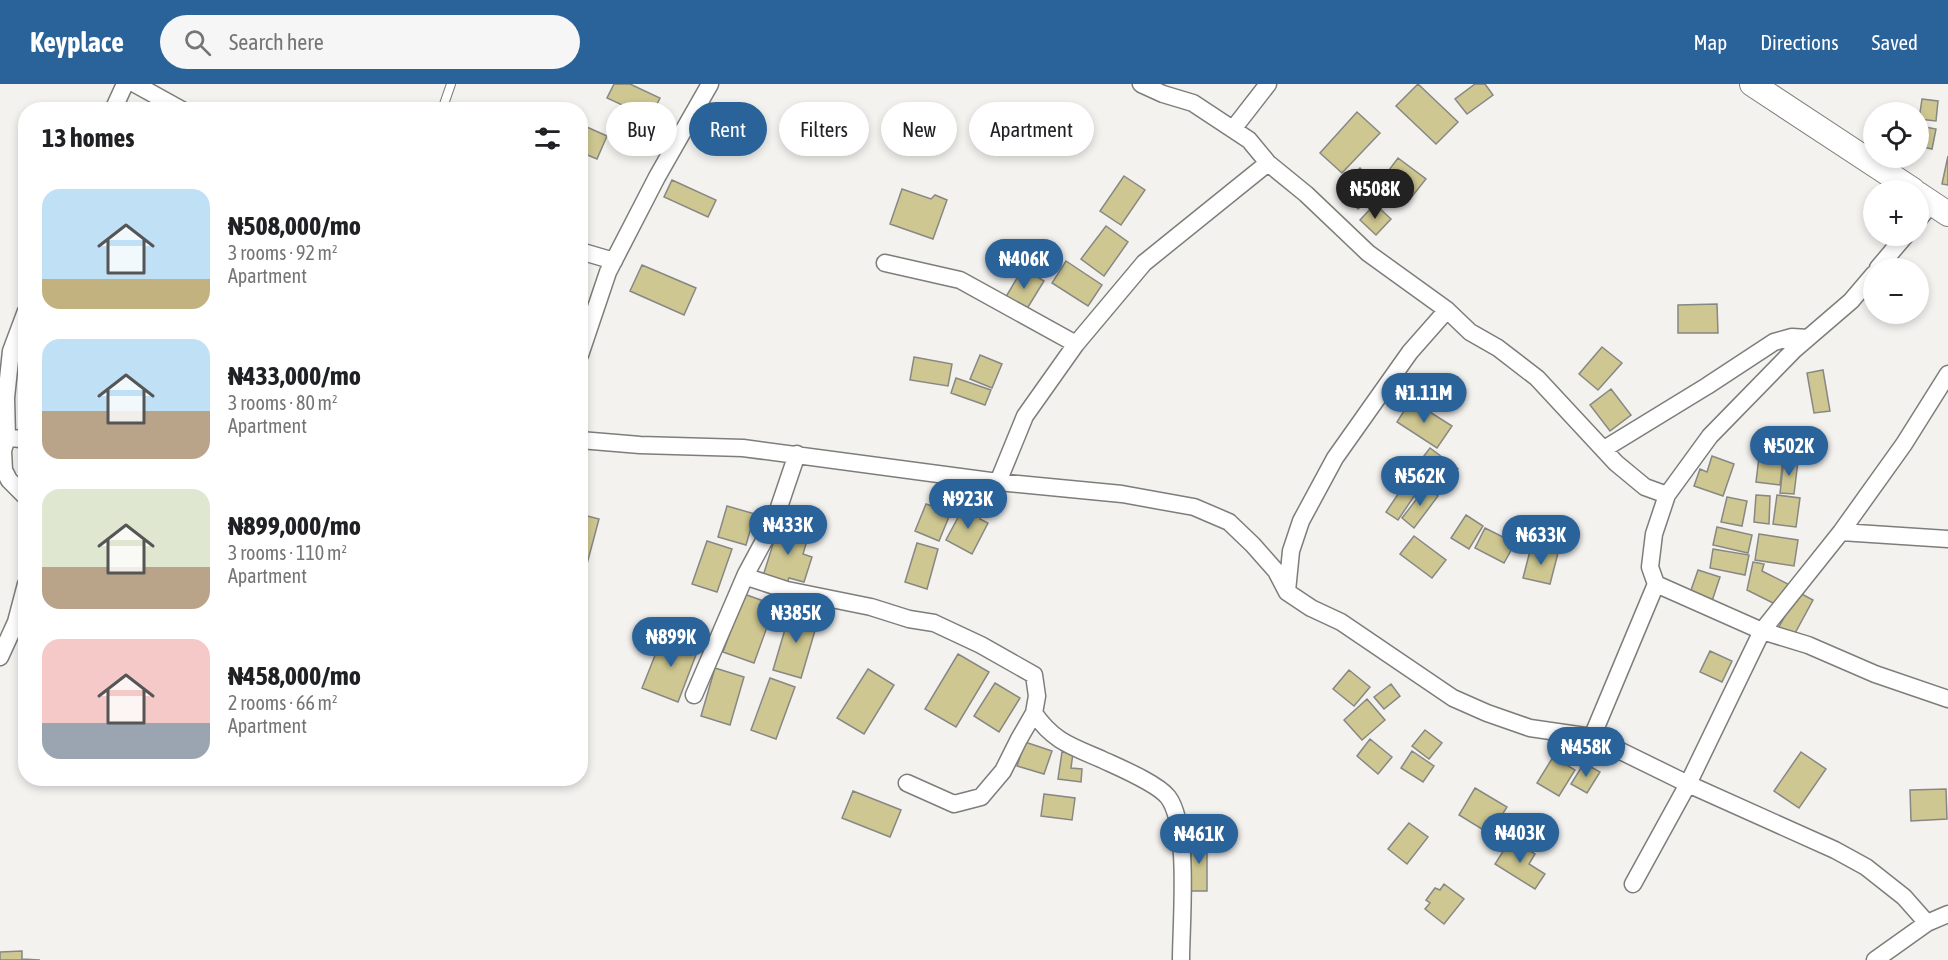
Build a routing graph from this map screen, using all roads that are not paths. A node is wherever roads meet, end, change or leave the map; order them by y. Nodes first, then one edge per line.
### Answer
1 (125, 84) edge
2 (135, 84) edge
3 (451, 84) edge
4 (710, 84) edge
5 (1142, 84) edge
6 (1268, 84) edge
7 (1752, 84) edge
8 (117, 102) edge
9 (168, 102) edge
10 (445, 102) edge
11 (1233, 129) junction
12 (1268, 163) junction
13 (1891, 180) edge
14 (1897, 246) edge
15 (588, 253) edge
16 (1886, 258) edge
17 (614, 261) junction
18 (885, 263) dead end
19 (1863, 287) edge
20 (1447, 310) junction
21 (588, 331) edge
22 (18, 332) edge
23 (1808, 338) junction
24 (1076, 344) junction
25 (1948, 374) edge
26 (7, 436) junction
27 (18, 438) edge
28 (588, 441) edge
29 (1604, 449) junction
30 (797, 454) junction
31 (998, 482) junction
32 (18, 489) edge
33 (1667, 495) junction
34 (1841, 532) junction
35 (1948, 539) edge
36 (746, 574) junction
37 (1656, 584) junction
38 (1287, 592) junction
39 (18, 614) edge
40 (1762, 631) junction
41 (0, 657) edge
42 (694, 695) dead end
43 (1948, 699) edge
44 (1034, 713) junction
45 (1592, 737) junction
46 (907, 783) dead end
47 (1688, 783) junction
48 (1633, 884) dead end
49 (1948, 914) edge
50 (1927, 923) junction
51 (1181, 960) edge
52 (1875, 960) edge

1 - 8 street
2 - 9 street
3 - 10 lane
4 - 17 street
5 - 11 street
6 - 11 street
7 - 13 main road
11 - 12 street
12 - 20 street
12 - 24 street
14 - 16 street
15 - 17 street
17 - 21 street
18 - 24 street
19 - 23 street
20 - 29 street
20 - 38 street
22 - 26 street
23 - 29 street
23 - 33 street
24 - 31 street
25 - 34 street
26 - 27 street
26 - 32 street
28 - 30 street
29 - 33 street
30 - 31 street
30 - 36 street
31 - 38 street
33 - 37 street
34 - 35 street
34 - 40 street
36 - 42 street
36 - 44 street
37 - 40 street
37 - 45 street
38 - 45 street
39 - 41 street
40 - 43 street
40 - 47 street
44 - 46 street
44 - 51 street
45 - 47 street
47 - 48 street
47 - 50 street
49 - 50 street
50 - 52 street

